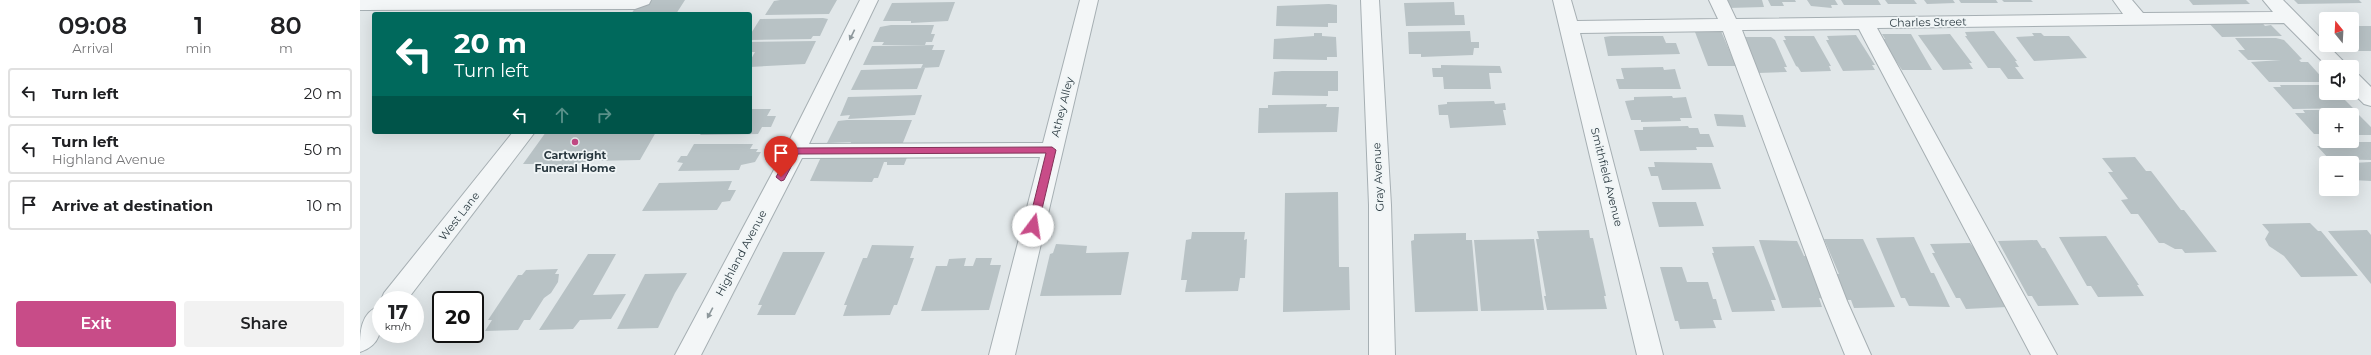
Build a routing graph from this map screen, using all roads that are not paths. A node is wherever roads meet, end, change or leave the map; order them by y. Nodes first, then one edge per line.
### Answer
1 (642, 0) edge
2 (869, 0) edge
3 (1090, 0) edge
4 (1370, 0) edge
5 (1562, 0) edge
6 (1718, 0) edge
7 (2122, 0) edge
8 (2272, 0) edge
9 (513, 1) edge
10 (360, 4) edge
11 (618, 9) edge
12 (2289, 17) junction
13 (2138, 19) junction
14 (1865, 23) junction
15 (1730, 25) junction
16 (1568, 27) junction
17 (2332, 60) edge
18 (2359, 87) edge
19 (2371, 99) edge
20 (522, 134) edge
21 (1052, 150) junction
22 (795, 151) junction
23 (400, 291) edge
24 (372, 327) edge
25 (360, 342) edge
26 (688, 355) edge
27 (1002, 355) edge
28 (1382, 355) edge
29 (1650, 355) edge
30 (1858, 355) edge
31 (2044, 355) edge

1 - 11 street
2 -> 22 street, Highland Avenue
3 - 21 street, Athey Alley
4 - 28 street, Gray Avenue
5 - 16 street, Smithfield Avenue
6 - 15 street
7 - 13 street
8 - 12 street
9 - 10 street
9 - 11 street
12 - 13 street, Charles Street
12 - 17 street
13 - 14 street, Charles Street
14 - 15 street, Charles Street
14 - 31 street
15 - 16 street, Charles Street
15 - 30 street
16 - 29 street, Smithfield Avenue
18 - 19 street
20 - 23 street, West Lane
21 - 22 street
21 - 27 street, Athey Alley
22 -> 26 street, Highland Avenue
24 - 25 street

